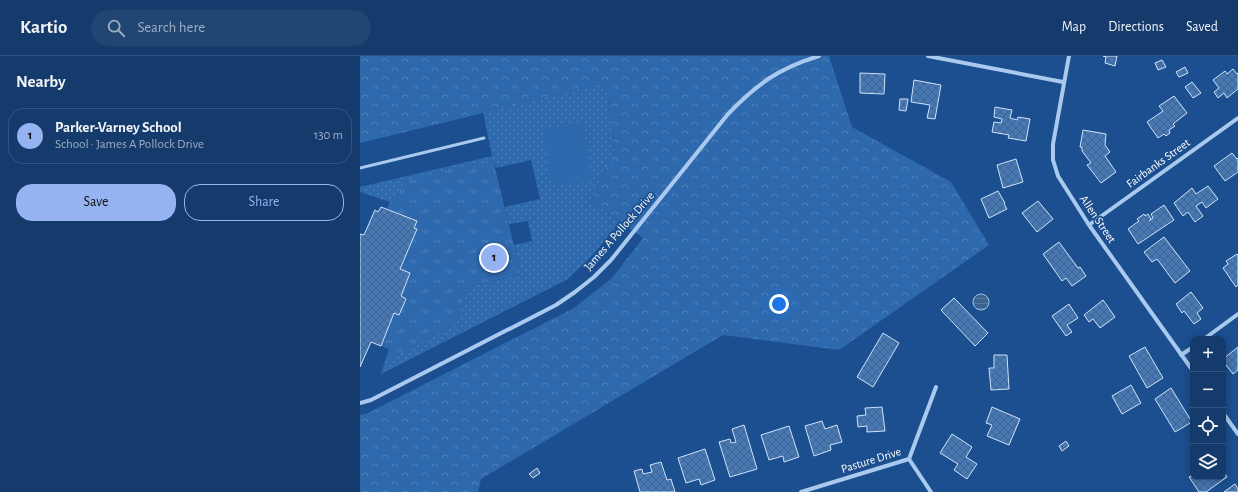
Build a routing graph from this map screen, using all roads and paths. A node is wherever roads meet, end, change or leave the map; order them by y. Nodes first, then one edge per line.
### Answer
1 (819, 56) edge
2 (928, 56) edge
3 (1069, 56) edge
4 (1063, 82) junction
5 (1238, 118) edge
6 (484, 138) dead end
7 (360, 168) edge
8 (1089, 225) junction
9 (1238, 314) edge
10 (1208, 336) edge
11 (1190, 348) edge
12 (1182, 355) junction
13 (1190, 367) edge
14 (936, 387) dead end
15 (360, 403) edge
16 (1226, 417) edge
17 (1238, 434) edge
18 (909, 459) junction
19 (801, 492) edge
20 (931, 492) edge

1 - 15 street, James A Pollock Drive
2 - 4 street
3 - 4 street, Allen Street
4 - 8 street, Allen Street
5 - 8 street, Fairbanks Street
6 - 7 lane
8 - 12 street, Allen Street
9 - 10 street
11 - 12 street
12 - 13 street, Allen Street
14 - 18 street
16 - 17 street
18 - 19 street, Pasture Drive
18 - 20 street, Pasture Drive

